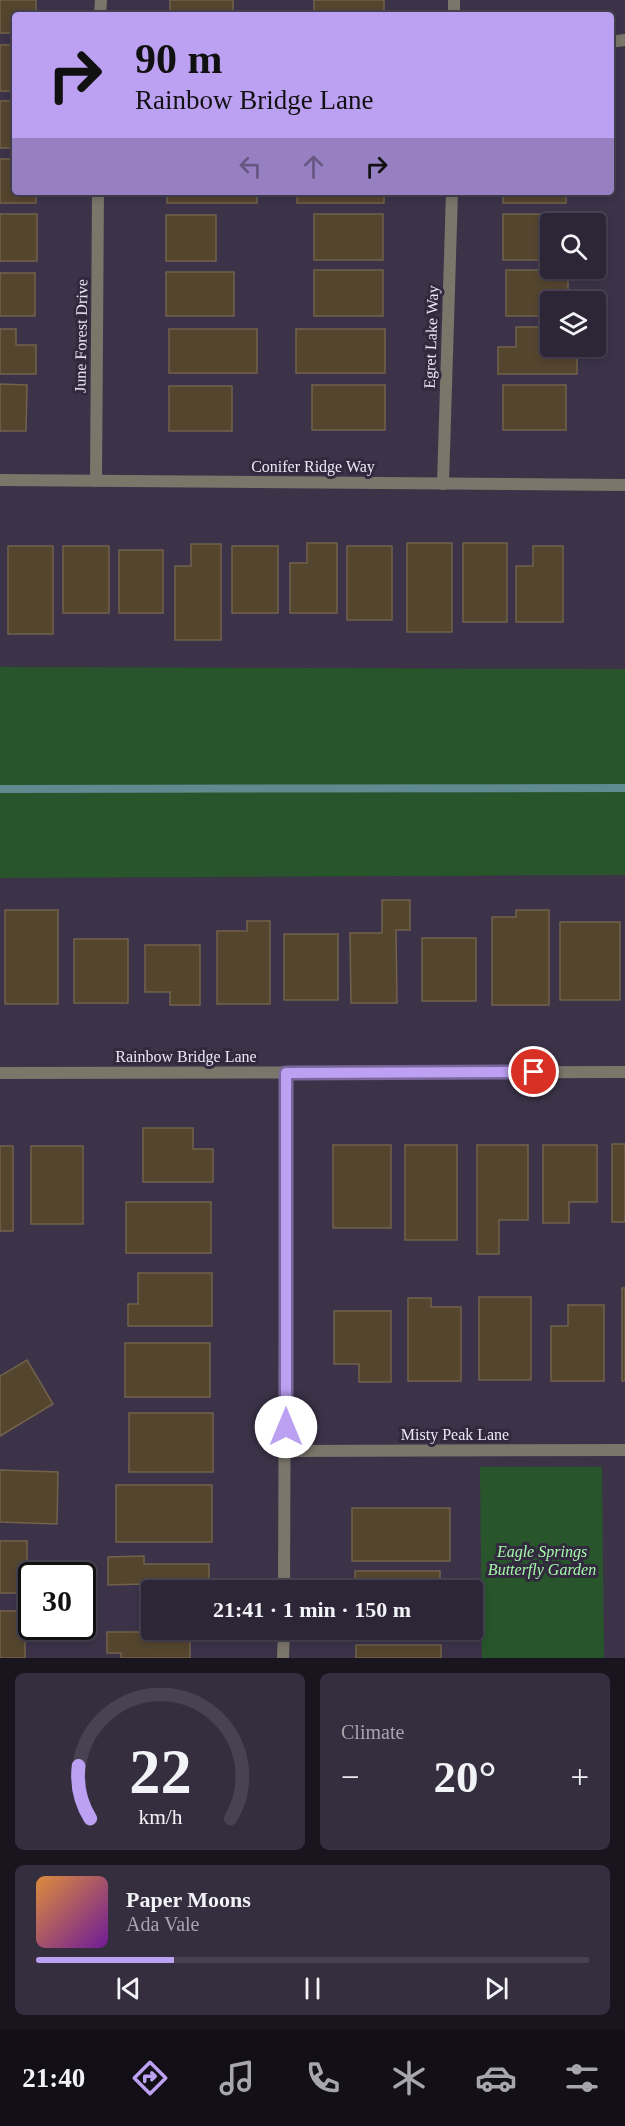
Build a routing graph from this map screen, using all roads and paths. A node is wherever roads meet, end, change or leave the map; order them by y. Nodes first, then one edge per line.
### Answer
1 (98, 195) edge
2 (452, 195) edge
3 (0, 480) edge
4 (96, 481) junction
5 (443, 484) junction
6 (625, 485) edge
7 (625, 1072) edge
8 (0, 1073) edge
9 (286, 1073) junction
10 (625, 1450) edge
11 (286, 1451) junction
12 (284, 1580) edge
13 (284, 1640) edge
14 (283, 1658) edge

1 - 4 street, June Forest Drive
2 - 5 street, Egret Lake Way
3 - 4 street, Conifer Ridge Way
4 - 5 street, Conifer Ridge Way
5 - 6 street, Conifer Ridge Way
7 - 9 street, Rainbow Bridge Lane
8 - 9 street, Rainbow Bridge Lane
9 - 11 street
10 - 11 street, Misty Peak Lane
11 - 12 street
13 - 14 street

